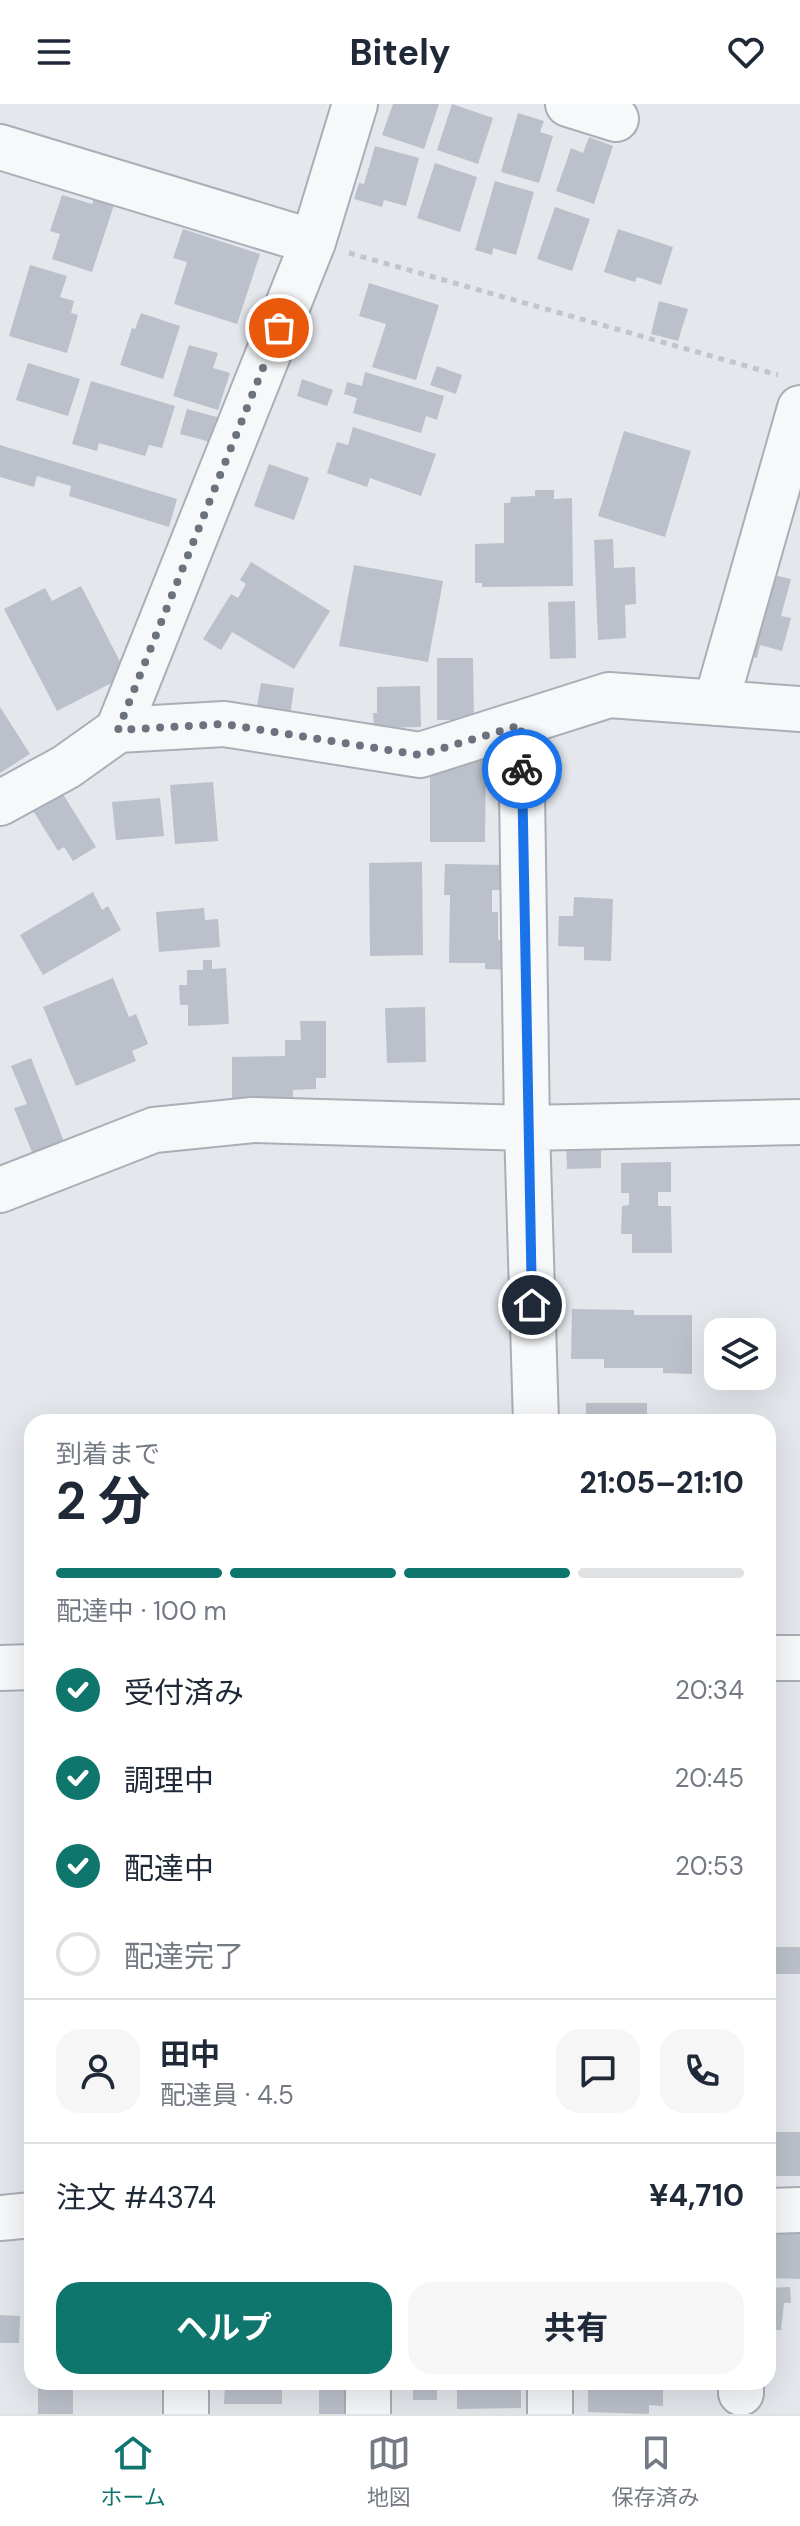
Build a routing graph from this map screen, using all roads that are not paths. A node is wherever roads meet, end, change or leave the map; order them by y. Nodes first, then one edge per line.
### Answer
1 (355, 104) edge
2 (568, 104) edge
3 (616, 119) dead end
4 (0, 147) edge
5 (313, 242) junction
6 (792, 392) edge
7 (716, 703) junction
8 (800, 709) edge
9 (521, 725) junction
10 (118, 730) junction
11 (0, 803) edge
12 (800, 1122) edge
13 (527, 1128) junction
14 (0, 1190) edge
15 (536, 1414) edge
16 (776, 1658) edge
17 (800, 1658) edge
18 (24, 1667) edge
19 (0, 1668) edge
20 (800, 2210) edge
21 (776, 2211) edge
22 (24, 2216) edge
23 (0, 2218) edge
24 (186, 2390) edge
25 (368, 2390) edge
26 (550, 2390) edge
27 (186, 2414) edge
28 (368, 2414) edge
29 (550, 2414) edge

1 - 5 street
2 - 3 street
4 - 5 street
5 - 10 street
6 - 7 street
7 - 8 street
7 - 9 street
9 - 10 street
9 - 13 street
10 - 11 street
12 - 13 street
13 - 14 street
13 - 15 street
16 - 17 street
18 - 19 street
20 - 21 street
22 - 23 street
24 - 27 street
25 - 28 street
26 - 29 street

